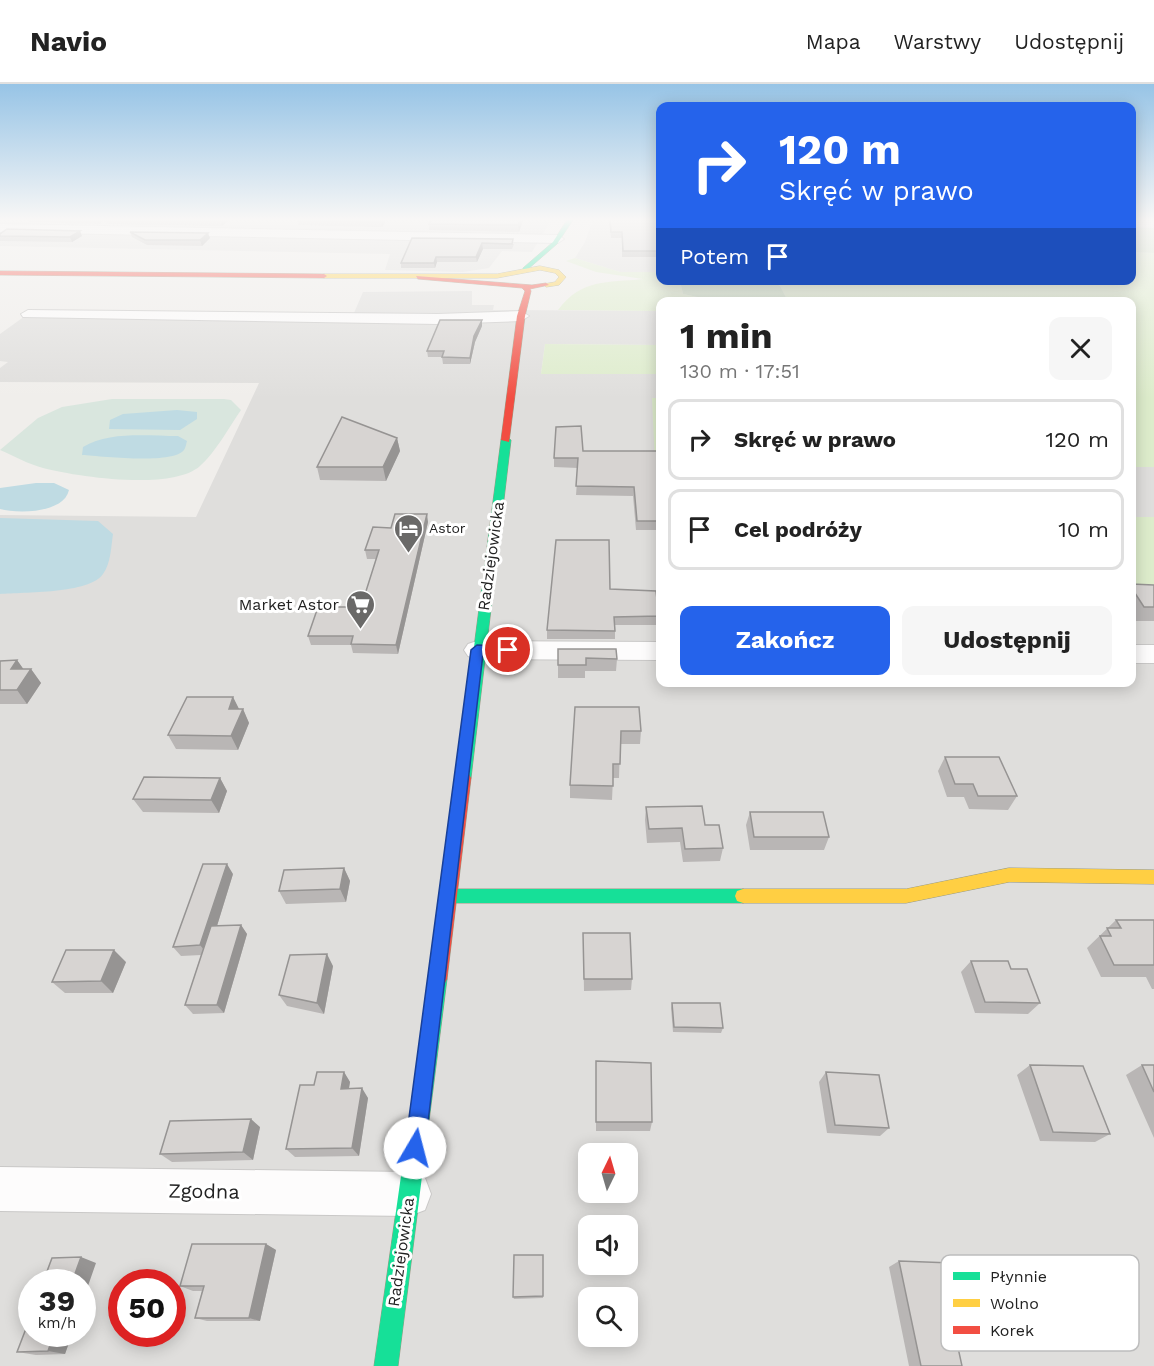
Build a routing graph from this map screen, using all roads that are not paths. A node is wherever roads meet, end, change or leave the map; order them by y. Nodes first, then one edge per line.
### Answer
1 (454, 280) joint
2 (460, 280) edge
3 (520, 280) edge
4 (554, 280) edge
5 (546, 298) dead end
6 (28, 314) dead end
7 (528, 316) junction
8 (477, 650) junction
9 (656, 651) edge
10 (1136, 654) edge
11 (1154, 654) edge
12 (1154, 877) edge
13 (448, 896) junction
14 (0, 1189) edge
15 (409, 1194) junction
16 (386, 1366) edge

1 - 2 main road
1 - 7 main road
3 - 7 main road, Radziejowicka
4 - 5 main road
6 - 7 street
7 - 8 main road, Radziejowicka
8 - 9 street
8 - 13 main road, Radziejowicka
10 - 11 street
12 - 13 main road
13 - 15 main road, Radziejowicka
14 - 15 street, Zgodna
15 - 16 main road, Radziejowicka

